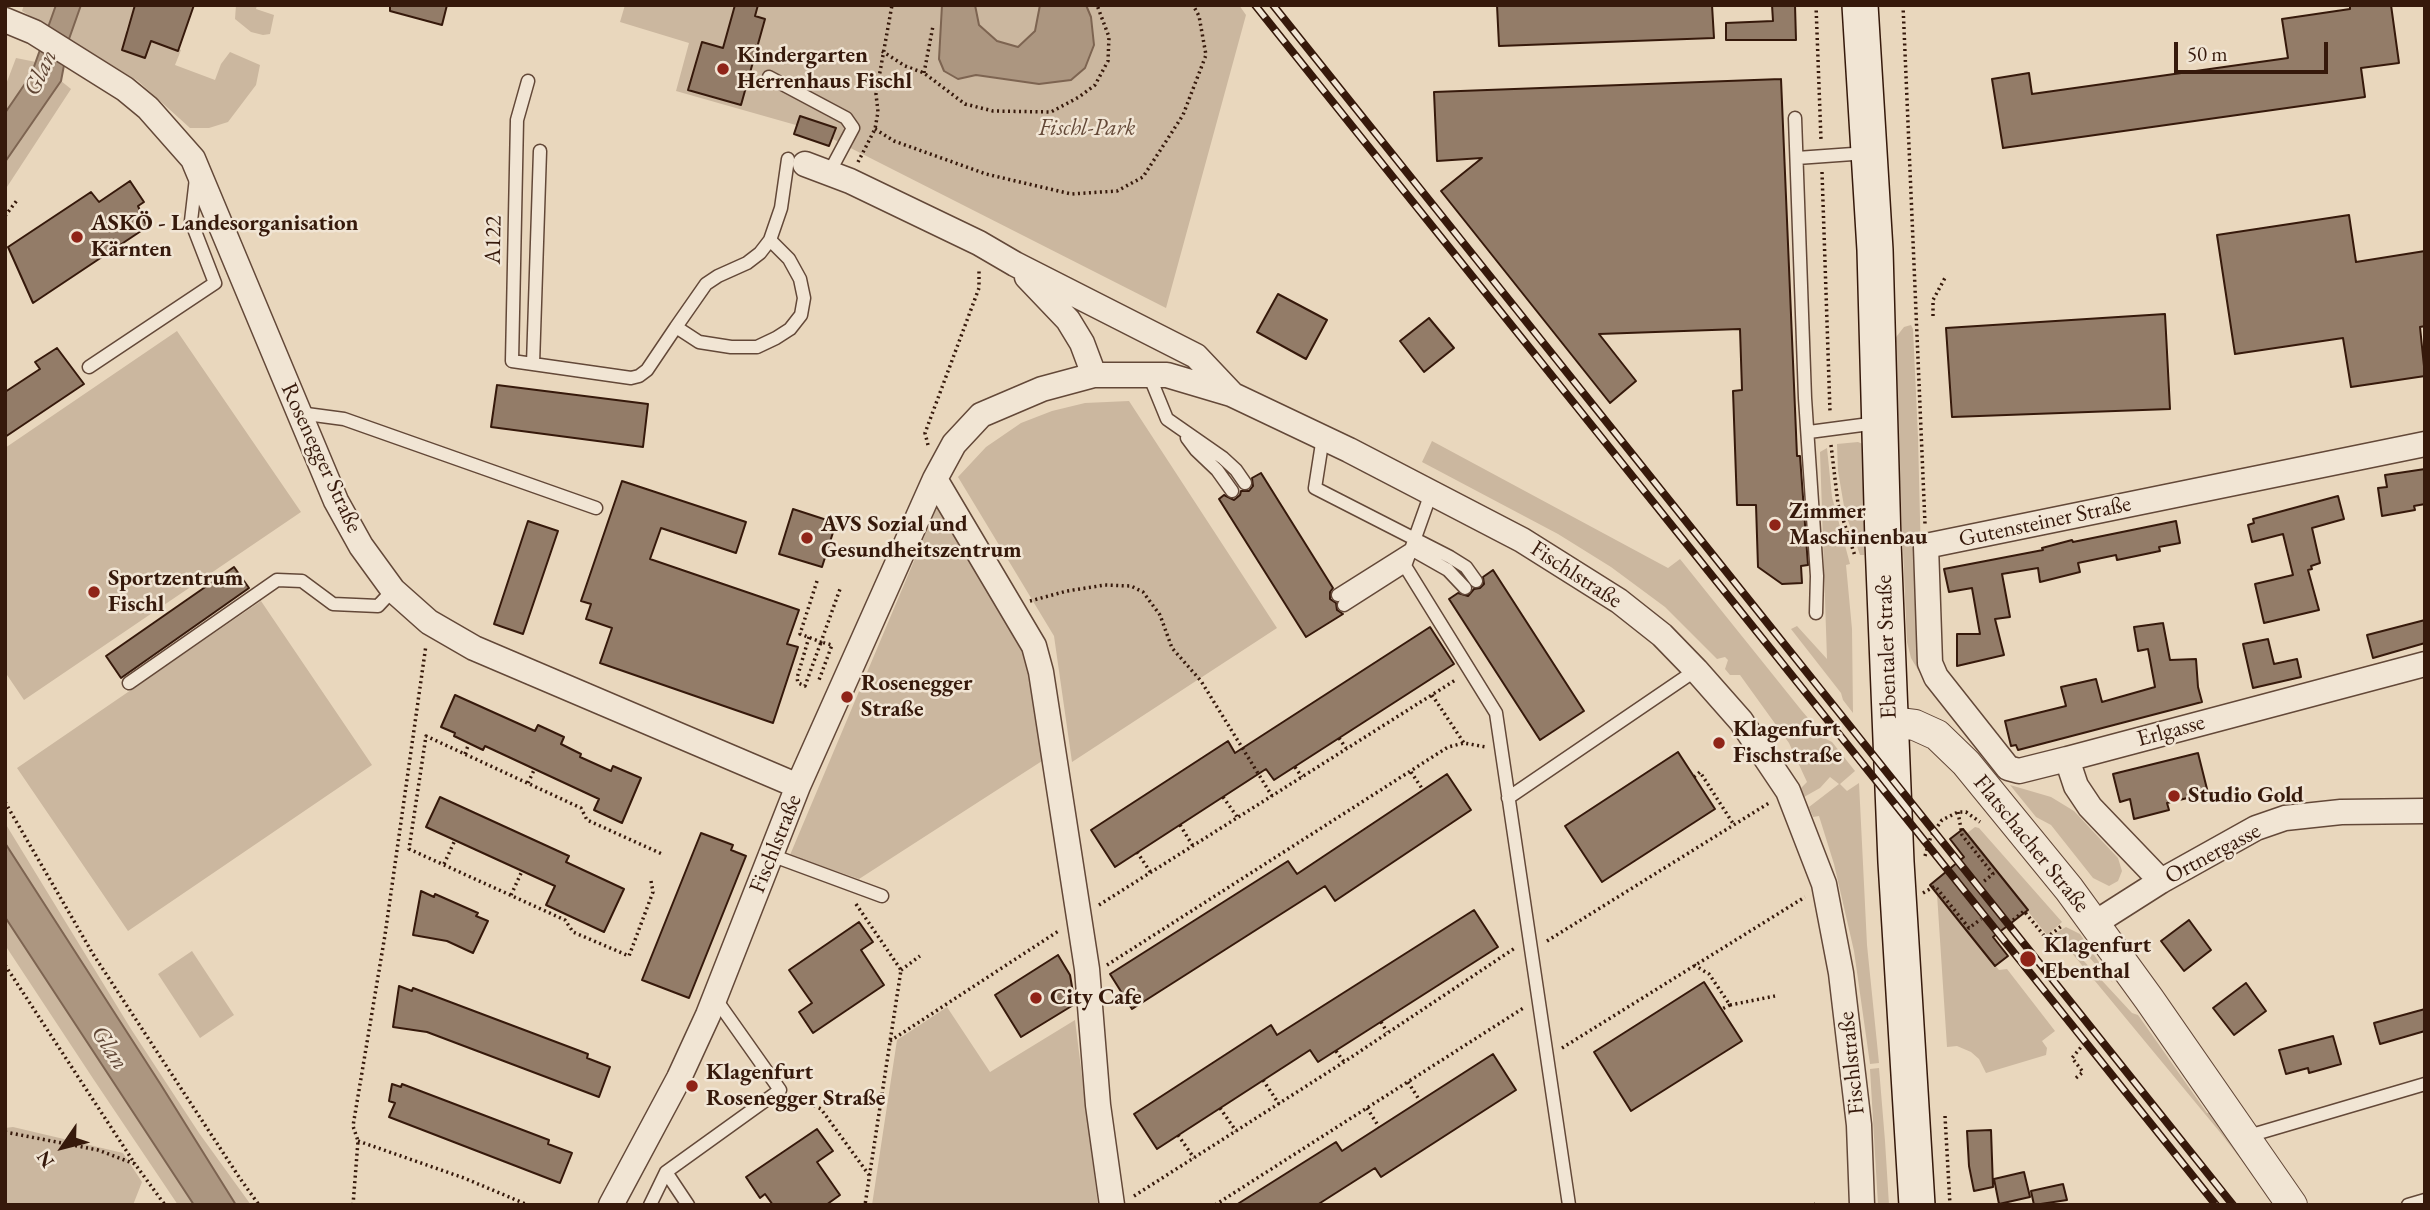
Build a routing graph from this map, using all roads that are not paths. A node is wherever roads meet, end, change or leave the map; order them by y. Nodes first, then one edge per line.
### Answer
1 (1860, 5) edge
2 (5, 20) edge
3 (769, 77) dead end
4 (527, 81) dead end
5 (1796, 118) dead end
6 (540, 151) dead end
7 (1870, 153) junction
8 (1797, 158) junction
9 (796, 161) joint
10 (197, 170) junction
11 (840, 177) junction
12 (770, 240) junction
13 (1015, 264) junction
14 (241, 275) junction
15 (216, 282) dead end
16 (676, 327) junction
17 (533, 365) junction
18 (89, 367) dead end
19 (1094, 375) junction
20 (1149, 375) junction
21 (1231, 394) junction
22 (298, 413) junction
23 (1881, 422) junction
24 (1182, 429) junction
25 (1809, 432) junction
26 (1323, 438) junction
27 (2425, 444) edge
28 (934, 480) junction
29 (1245, 483) dead end
30 (1232, 491) dead end
31 (1431, 493) junction
32 (596, 508) dead end
33 (1413, 543) junction
34 (1405, 566) junction
35 (1471, 585) dead end
36 (393, 590) junction
37 (1816, 613) dead end
38 (2425, 664) edge
39 (1696, 670) junction
40 (129, 683) dead end
41 (1891, 722) junction
42 (2067, 759) junction
43 (798, 786) junction
44 (1508, 798) junction
45 (2425, 811) edge
46 (771, 855) junction
47 (2161, 881) junction
48 (881, 896) dead end
49 (2095, 923) junction
50 (714, 998) junction
51 (2425, 1084) edge
52 (2244, 1137) junction
53 (666, 1172) junction
54 (2425, 1200) edge
55 (1121, 1201) edge
56 (611, 1205) edge
57 (650, 1205) edge
58 (688, 1205) edge
59 (1569, 1205) edge
60 (1862, 1205) edge
61 (1917, 1205) edge
62 (2292, 1205) edge
63 (2408, 1205) edge

1 - 7 main road, Ebentaler Straße
2 - 10 street, Rosenegger Straße
3 - 11 lane
4 - 17 lane, A122
5 - 8 lane
6 - 17 lane, A122
7 - 8 lane
7 - 23 main road, Ebentaler Straße
8 - 25 lane
9 - 11 street
9 - 12 lane
10 - 14 street, Rosenegger Straße
10 - 18 lane
11 - 13 street
12 - 16 lane
12 - 16 lane
13 - 19 street
13 - 21 street
14 - 15 lane
14 - 22 street, Rosenegger Straße
16 - 17 lane
19 - 20 street, Fischlstraße
19 - 28 street, Fischlstraße
20 - 21 street, Fischlstraße
20 - 24 lane
21 - 26 street, Fischlstraße
22 - 32 lane
22 - 36 street, Rosenegger Straße
23 - 25 lane
23 - 41 main road, Ebentaler Straße
24 - 29 lane
24 - 30 lane
25 - 37 lane
26 - 31 street, Fischlstraße
26 - 33 lane
27 - 42 street, Gutensteiner Straße
28 - 43 street, Fischlstraße
28 - 55 street
31 - 33 lane
31 - 39 street, Fischlstraße
33 - 34 lane
33 - 34 lane
33 - 35 lane
34 - 44 lane
36 - 40 lane
36 - 43 street, Rosenegger Straße
38 - 42 street, Erlgasse
39 - 44 lane
39 - 60 street, Fischlstraße
41 - 49 street, Flatschacher Straße
41 - 61 main road, Ebentaler Straße
42 - 47 street
43 - 46 street, Fischlstraße
44 - 59 lane
45 - 47 street, Ortnergasse
46 - 48 lane
46 - 50 street, Fischlstraße
47 - 49 street, Ortnergasse
49 - 52 street, Flatschacher Straße
50 - 53 lane
50 - 56 street, Fischlstraße
51 - 52 lane
52 - 62 street, Flatschacher Straße
53 - 57 lane
53 - 58 lane
54 - 63 lane

